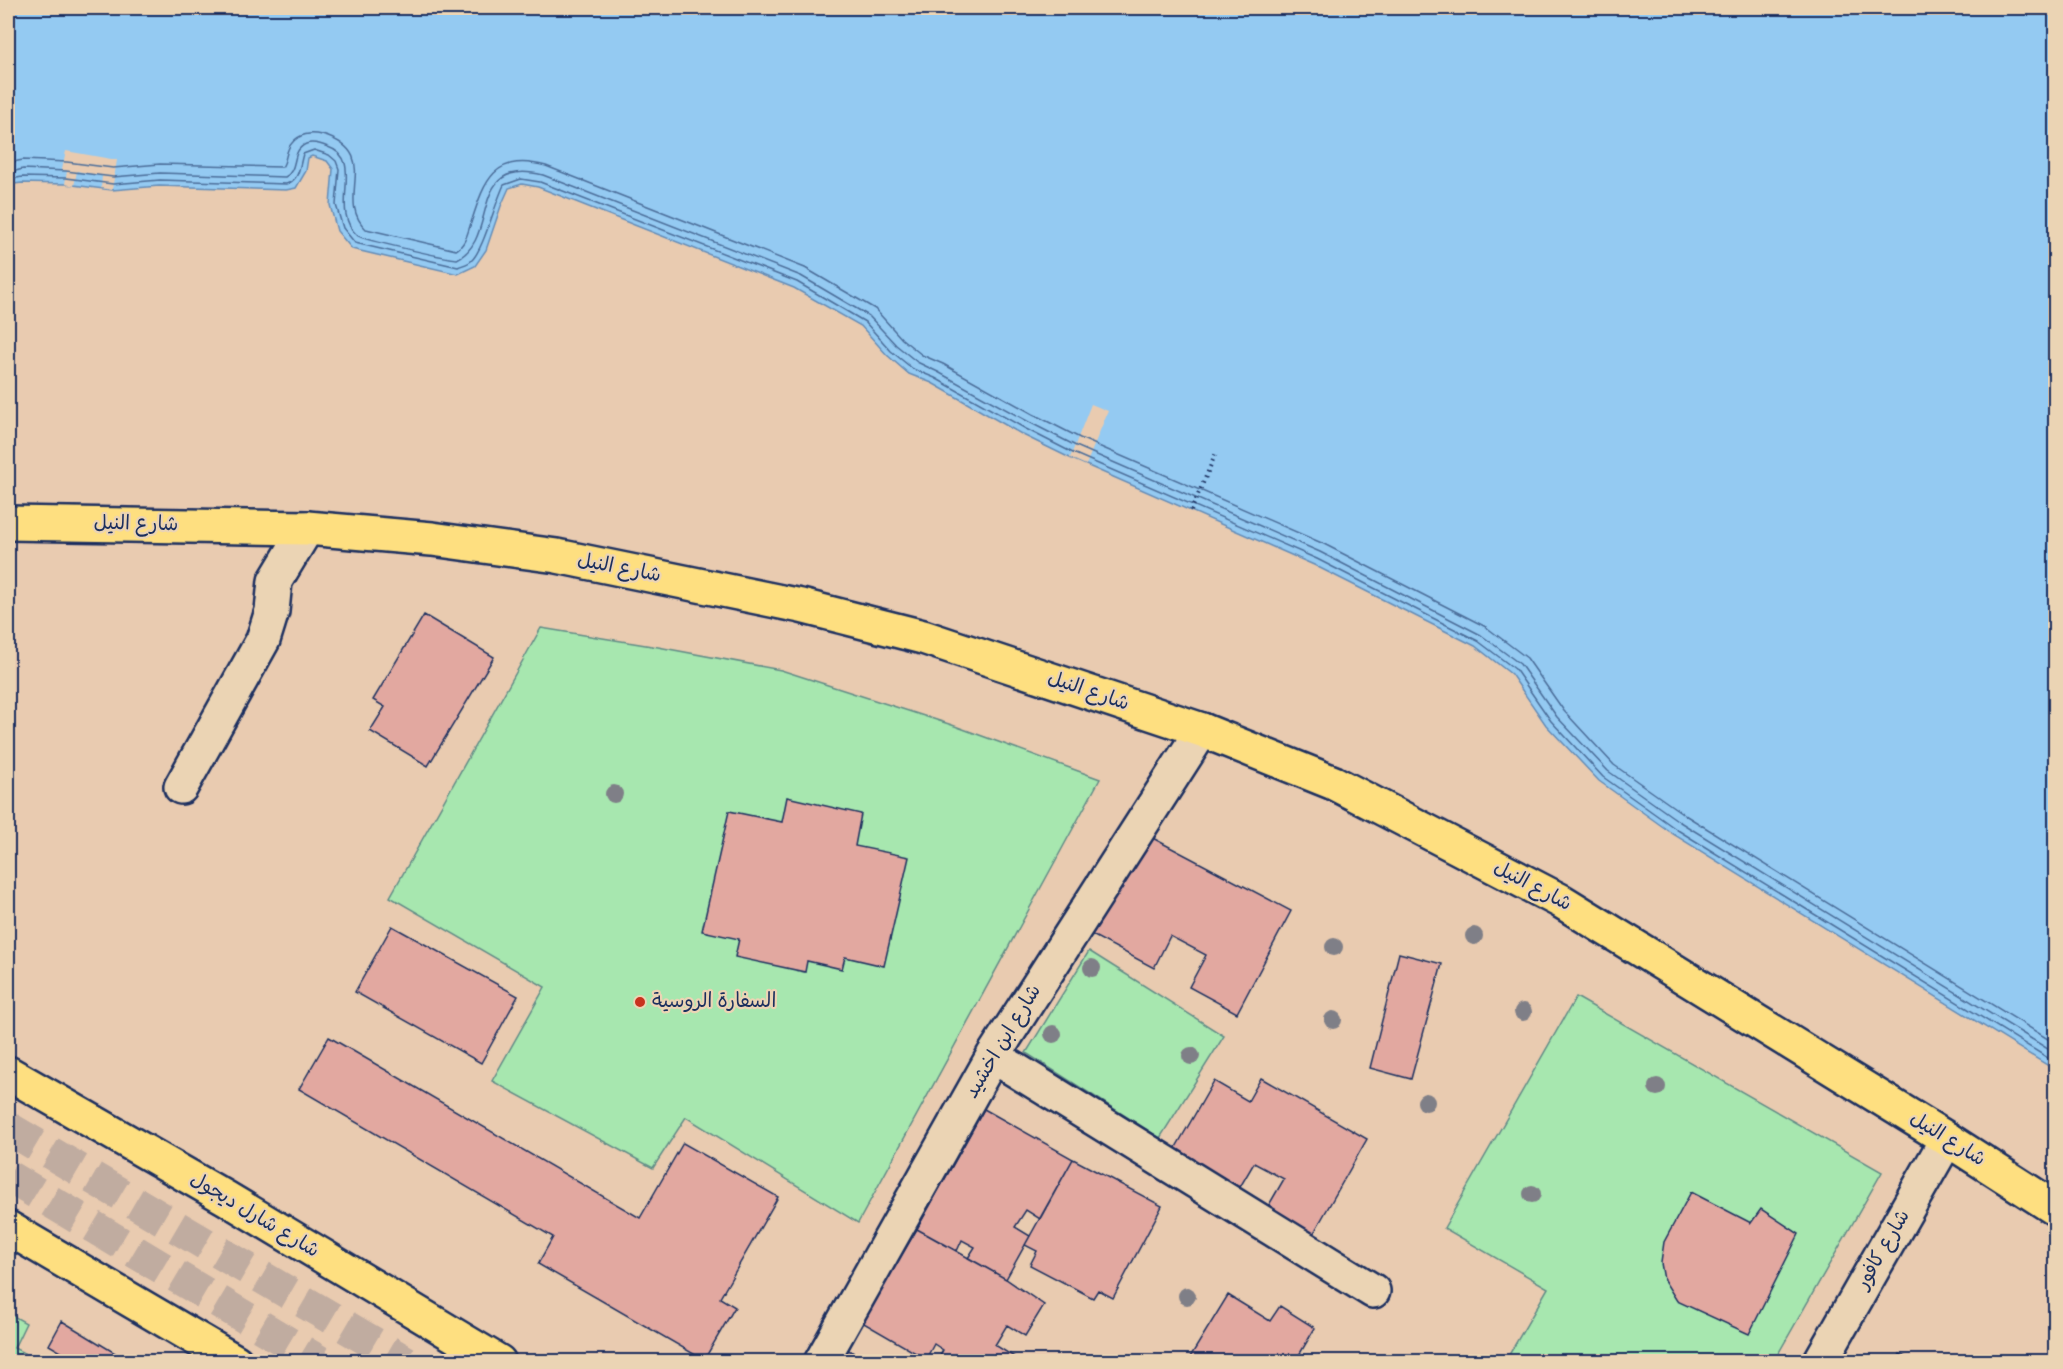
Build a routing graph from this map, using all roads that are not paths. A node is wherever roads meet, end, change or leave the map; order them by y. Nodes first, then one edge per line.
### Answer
1 (8, 523) edge
2 (307, 528) junction
3 (1202, 730) junction
4 (181, 787) dead end
5 (993, 1056) junction
6 (8, 1073) edge
7 (1947, 1139) junction
8 (2055, 1209) edge
9 (8, 1228) edge
10 (1373, 1291) dead end
11 (236, 1362) edge
12 (499, 1362) edge
13 (821, 1362) edge
14 (1820, 1362) edge

1 - 2 main road, شارع النيل
2 - 3 main road, شارع النيل
2 - 4 street
3 - 5 street, شارع ابن اخشيد
3 - 7 main road, شارع النيل
5 - 10 street
5 - 13 street, شارع ابن اخشيد
6 - 12 main road, شارع شارل ديجول
7 - 8 main road, شارع النيل
7 - 14 street, شارع كافور
9 - 11 main road

